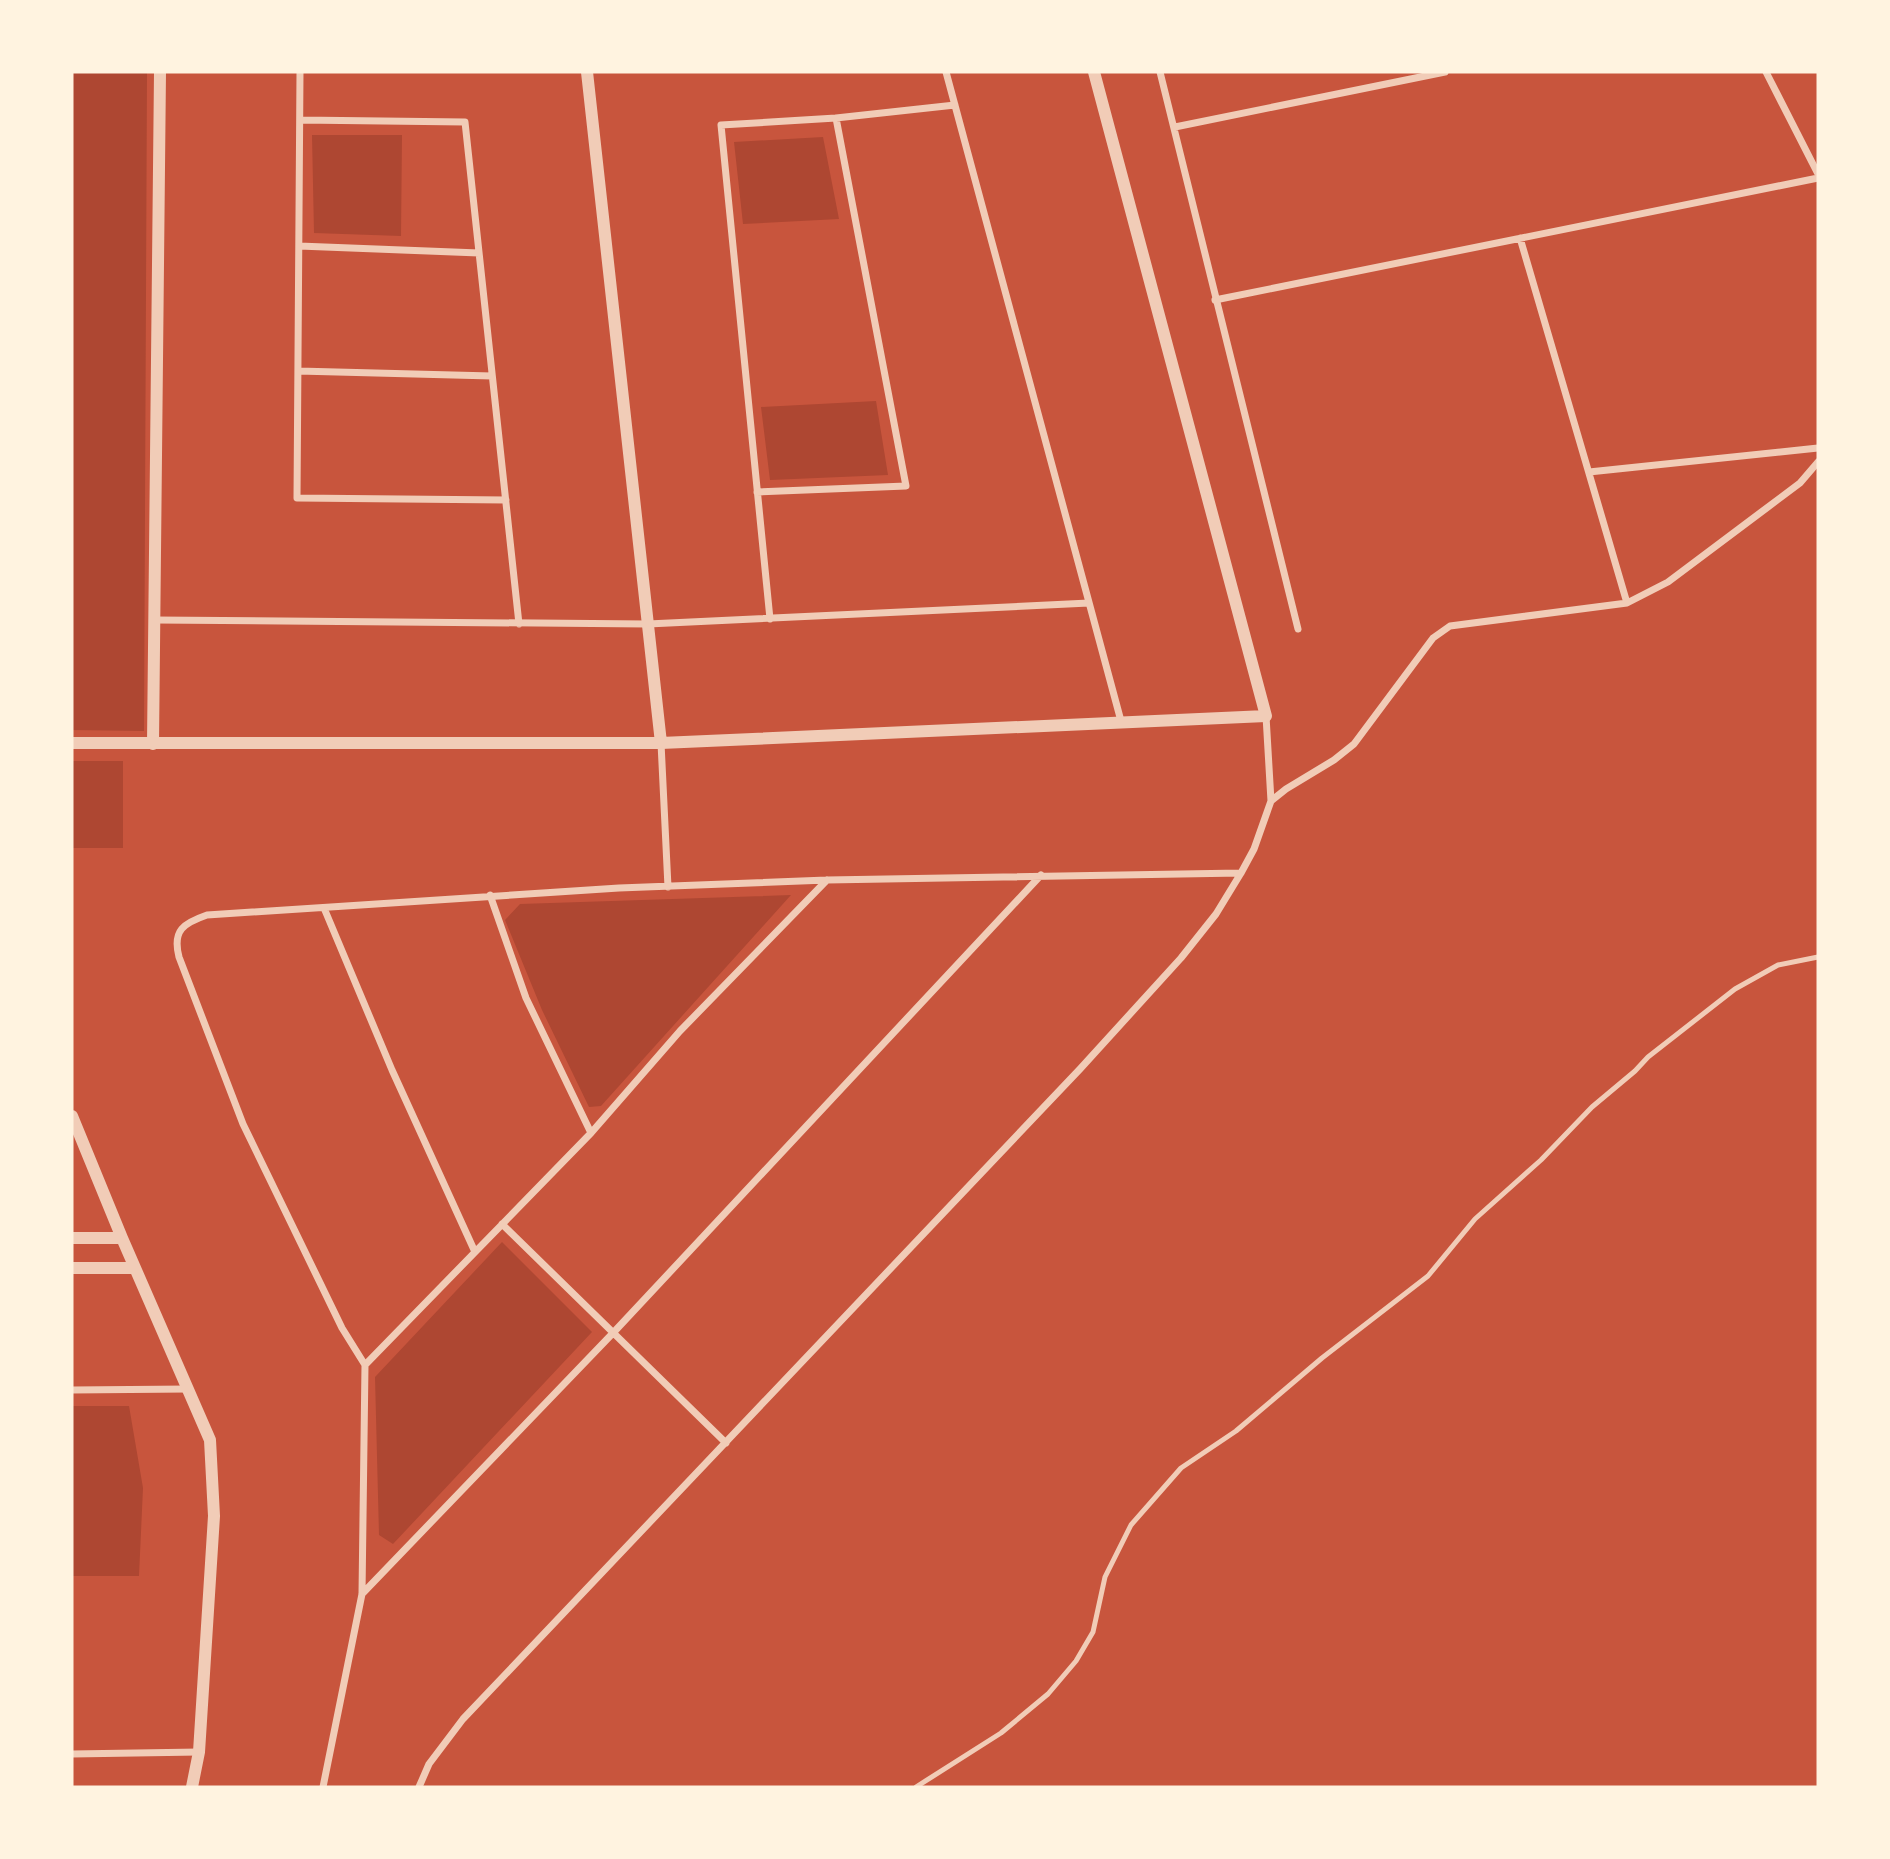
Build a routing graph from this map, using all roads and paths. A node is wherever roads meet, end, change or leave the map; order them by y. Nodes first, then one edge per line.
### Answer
1 (160, 72) edge
2 (300, 72) edge
3 (587, 72) edge
4 (946, 72) edge
5 (1094, 72) edge
6 (1160, 72) edge
7 (1445, 72) edge
8 (1766, 72) edge
9 (955, 105) junction
10 (836, 118) junction
11 (300, 120) junction
12 (1175, 127) junction
13 (1818, 176) edge
14 (1520, 238) junction
15 (299, 246) junction
16 (479, 253) junction
17 (1215, 300) junction
18 (298, 371) junction
19 (492, 376) junction
20 (1818, 448) edge
21 (1818, 463) edge
22 (1589, 472) junction
23 (757, 492) junction
24 (506, 500) junction
25 (1089, 603) junction
26 (1627, 603) junction
27 (770, 619) junction
28 (155, 620) junction
29 (519, 624) junction
30 (648, 624) junction
31 (1298, 629) dead end
32 (1266, 716) junction
33 (1121, 721) junction
34 (72, 743) edge
35 (660, 743) junction
36 (153, 744) junction
37 (1271, 801) junction
38 (1241, 873) junction
39 (1041, 875) junction
40 (827, 880) junction
41 (668, 887) junction
42 (490, 895) junction
43 (324, 908) junction
44 (1818, 957) edge
45 (72, 1116) edge
46 (591, 1133) junction
47 (502, 1224) junction
48 (72, 1238) edge
49 (122, 1238) junction
50 (475, 1252) junction
51 (72, 1268) edge
52 (135, 1268) junction
53 (613, 1333) junction
54 (365, 1365) junction
55 (188, 1389) junction
56 (72, 1390) edge
57 (726, 1443) junction
58 (362, 1594) junction
59 (200, 1752) junction
60 (72, 1754) edge
61 (192, 1787) edge
62 (323, 1787) edge
63 (419, 1787) edge
64 (916, 1787) edge

1 - 28 street
2 - 11 street
3 - 30 street
4 - 9 street
5 - 32 street
6 - 12 street
7 - 12 street
8 - 13 street
9 - 10 street
9 - 25 street
10 - 23 street
10 - 23 street
11 - 15 street
11 - 16 street
12 - 17 street
13 - 14 street
14 - 17 street
14 - 22 street
15 - 16 street
15 - 18 street
16 - 19 street
17 - 31 street
18 - 19 street
18 - 24 street
19 - 24 street
20 - 22 street
21 - 26 street
22 - 26 street
23 - 27 street
24 - 29 street
25 - 27 street
25 - 33 street
26 - 37 street
27 - 30 street
28 - 29 street
28 - 36 street
29 - 30 street
30 - 35 street
32 - 33 street
32 - 37 street
33 - 35 street
34 - 36 street
35 - 36 street
35 - 41 street
37 - 38 street
38 - 39 street
38 - 57 street
39 - 40 street
39 - 53 street
40 - 41 street
40 - 46 street
41 - 42 street
42 - 43 street
42 - 46 street
43 - 50 street
43 - 54 street
44 - 64 lane
45 - 49 street
46 - 47 street
47 - 50 street
47 - 53 street
48 - 49 street
49 - 52 street
50 - 54 street
51 - 52 street
52 - 55 street
53 - 57 street
53 - 58 street
54 - 58 street
55 - 56 street
55 - 59 street
57 - 63 street
58 - 62 street
59 - 60 street
59 - 61 street

